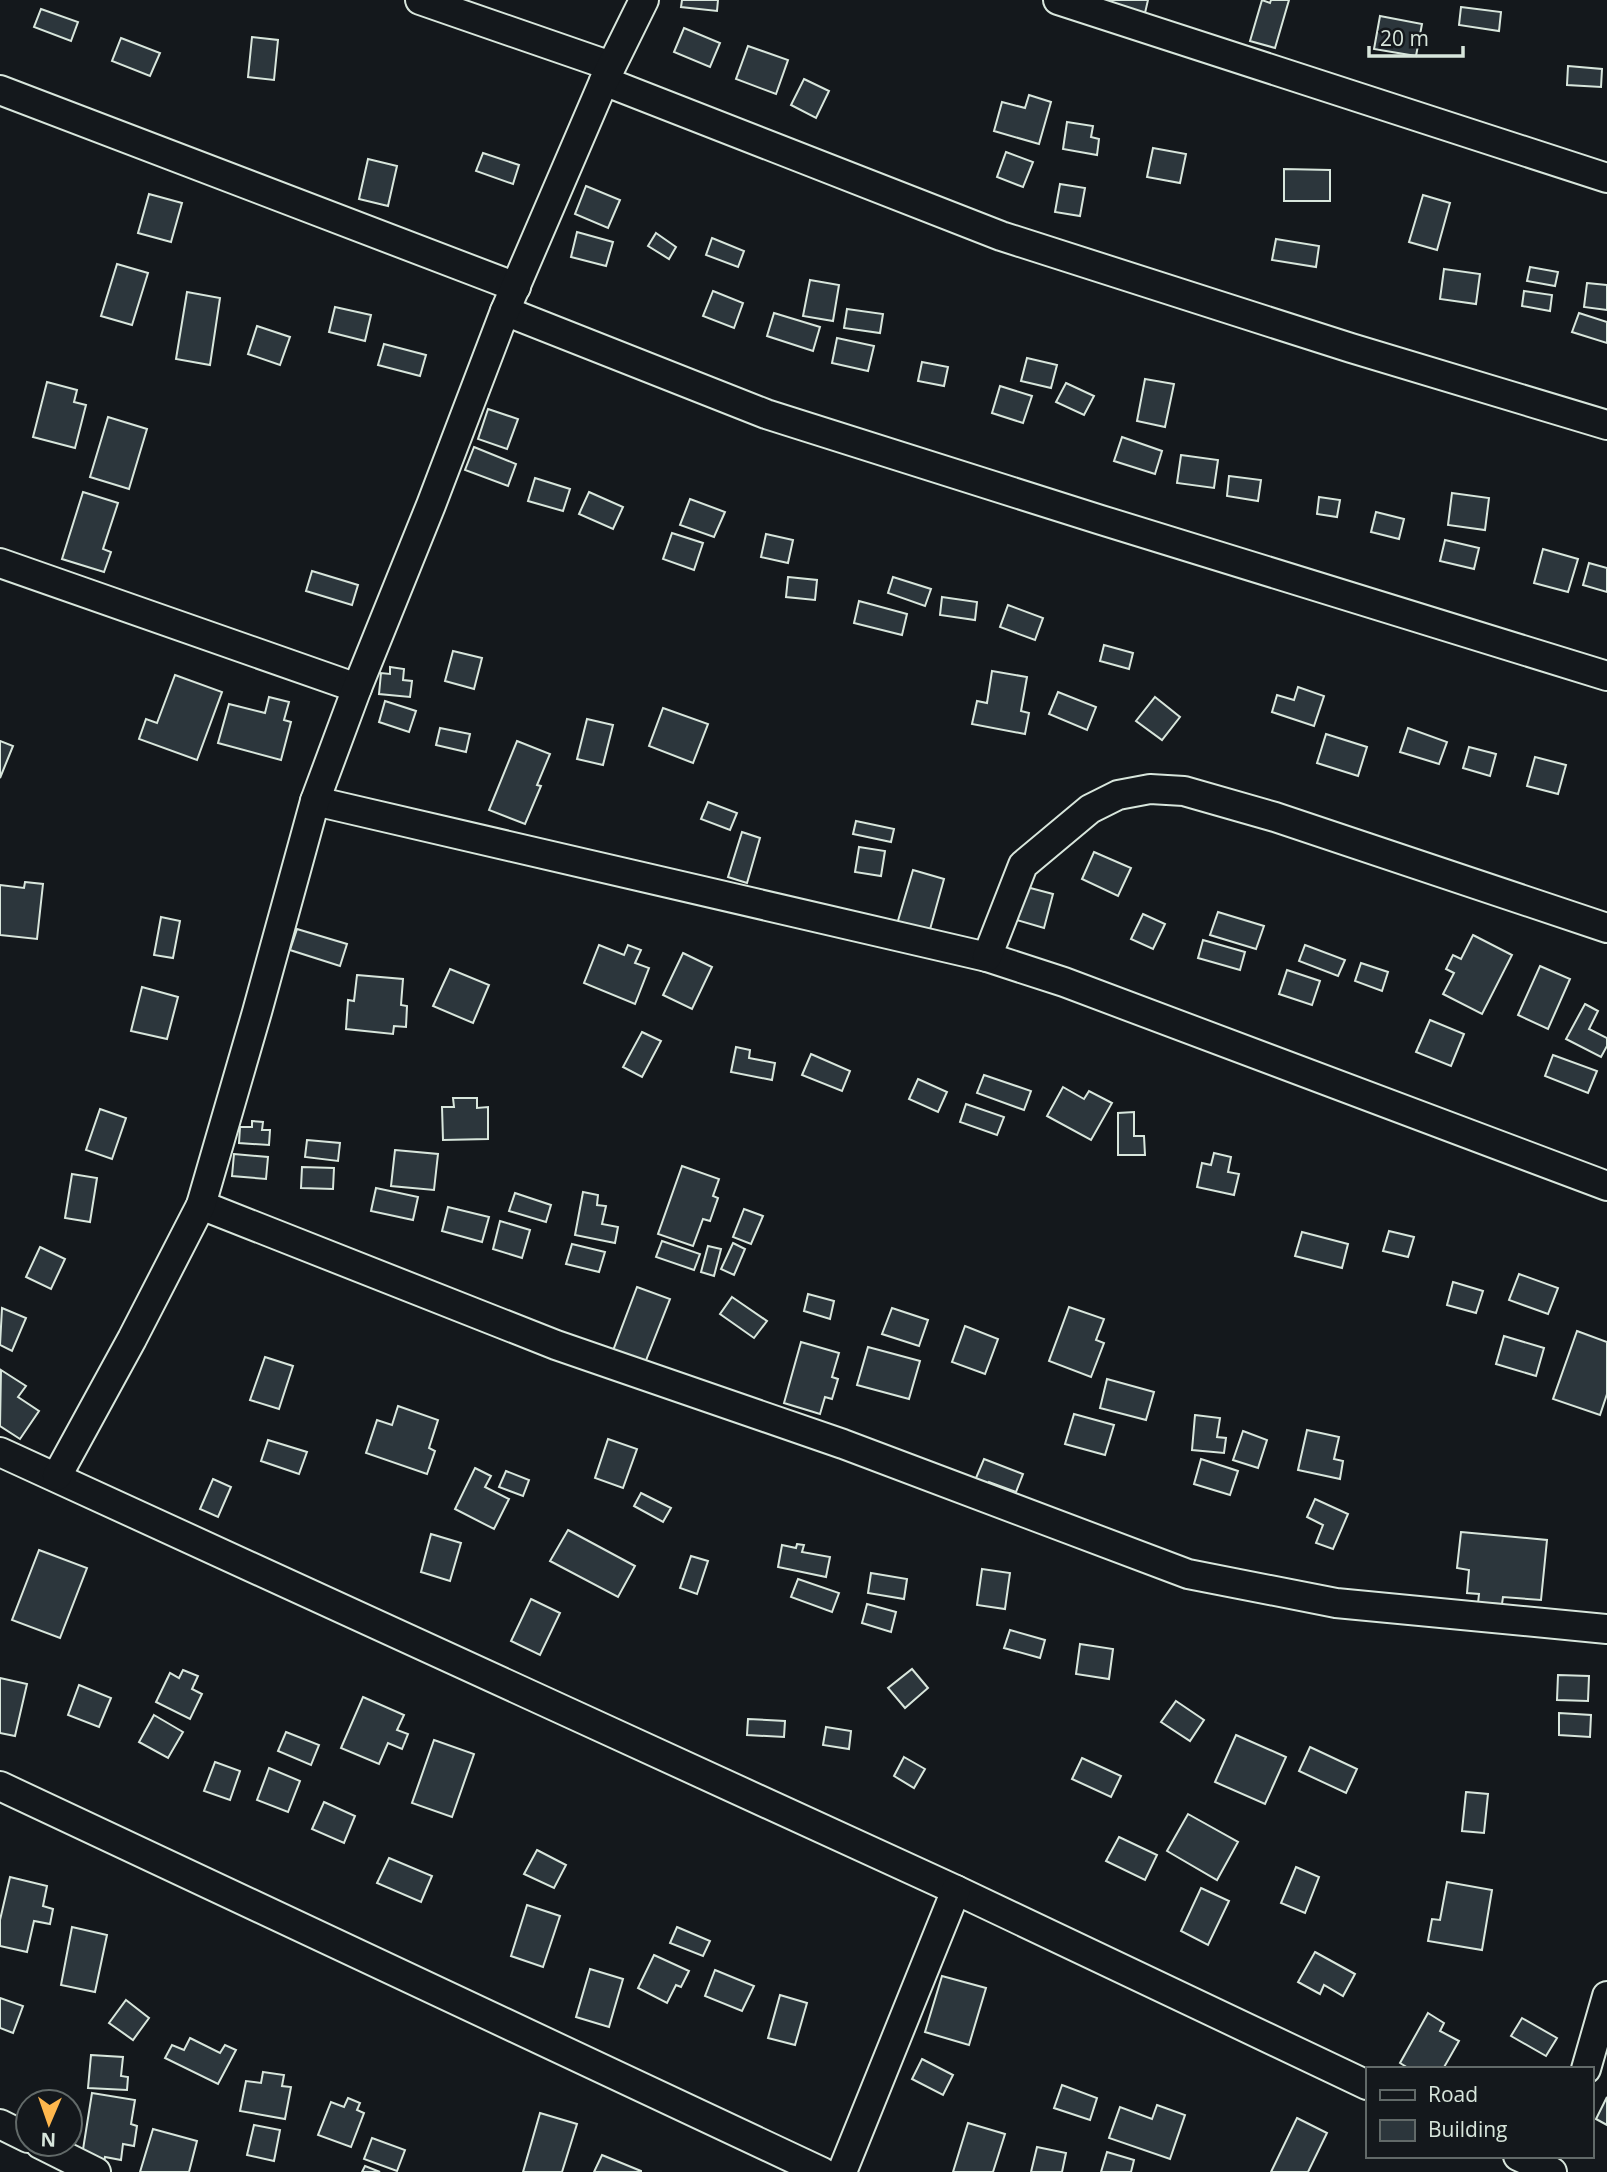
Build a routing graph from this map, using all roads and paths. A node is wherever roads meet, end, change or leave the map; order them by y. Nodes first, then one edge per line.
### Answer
1 (419, 0) edge
2 (644, 0) edge
3 (1058, 0) edge
4 (608, 74) junction
5 (0, 90) edge
6 (1607, 178) edge
7 (510, 299) junction
8 (1607, 425) edge
9 (0, 563) edge
10 (1607, 676) edge
11 (356, 688) junction
12 (315, 801) junction
13 (1607, 928) edge
14 (987, 957) junction
15 (1607, 1186) edge
16 (201, 1205) junction
17 (0, 1452) edge
18 (57, 1476) junction
19 (1607, 1629) edge
20 (0, 1786) edge
21 (956, 1890) junction
22 (1607, 1996) edge
23 (1587, 2067) edge
24 (1366, 2085) edge
25 (68, 2158) edge
26 (1522, 2158) edge
27 (96, 2172) edge
28 (822, 2172) edge
29 (842, 2172) edge
30 (1554, 2172) edge

1 - 4 street
2 - 4 street
3 - 6 street
4 - 7 street
4 - 8 street
5 - 7 street
7 - 10 street
7 - 11 street
9 - 11 street
11 - 12 street
12 - 14 street
12 - 16 street
13 - 14 street
14 - 15 street
16 - 18 street
16 - 19 street
17 - 18 street
18 - 21 street
20 - 28 street
21 - 24 street
21 - 29 street
22 - 23 street
25 - 27 street
26 - 30 street

